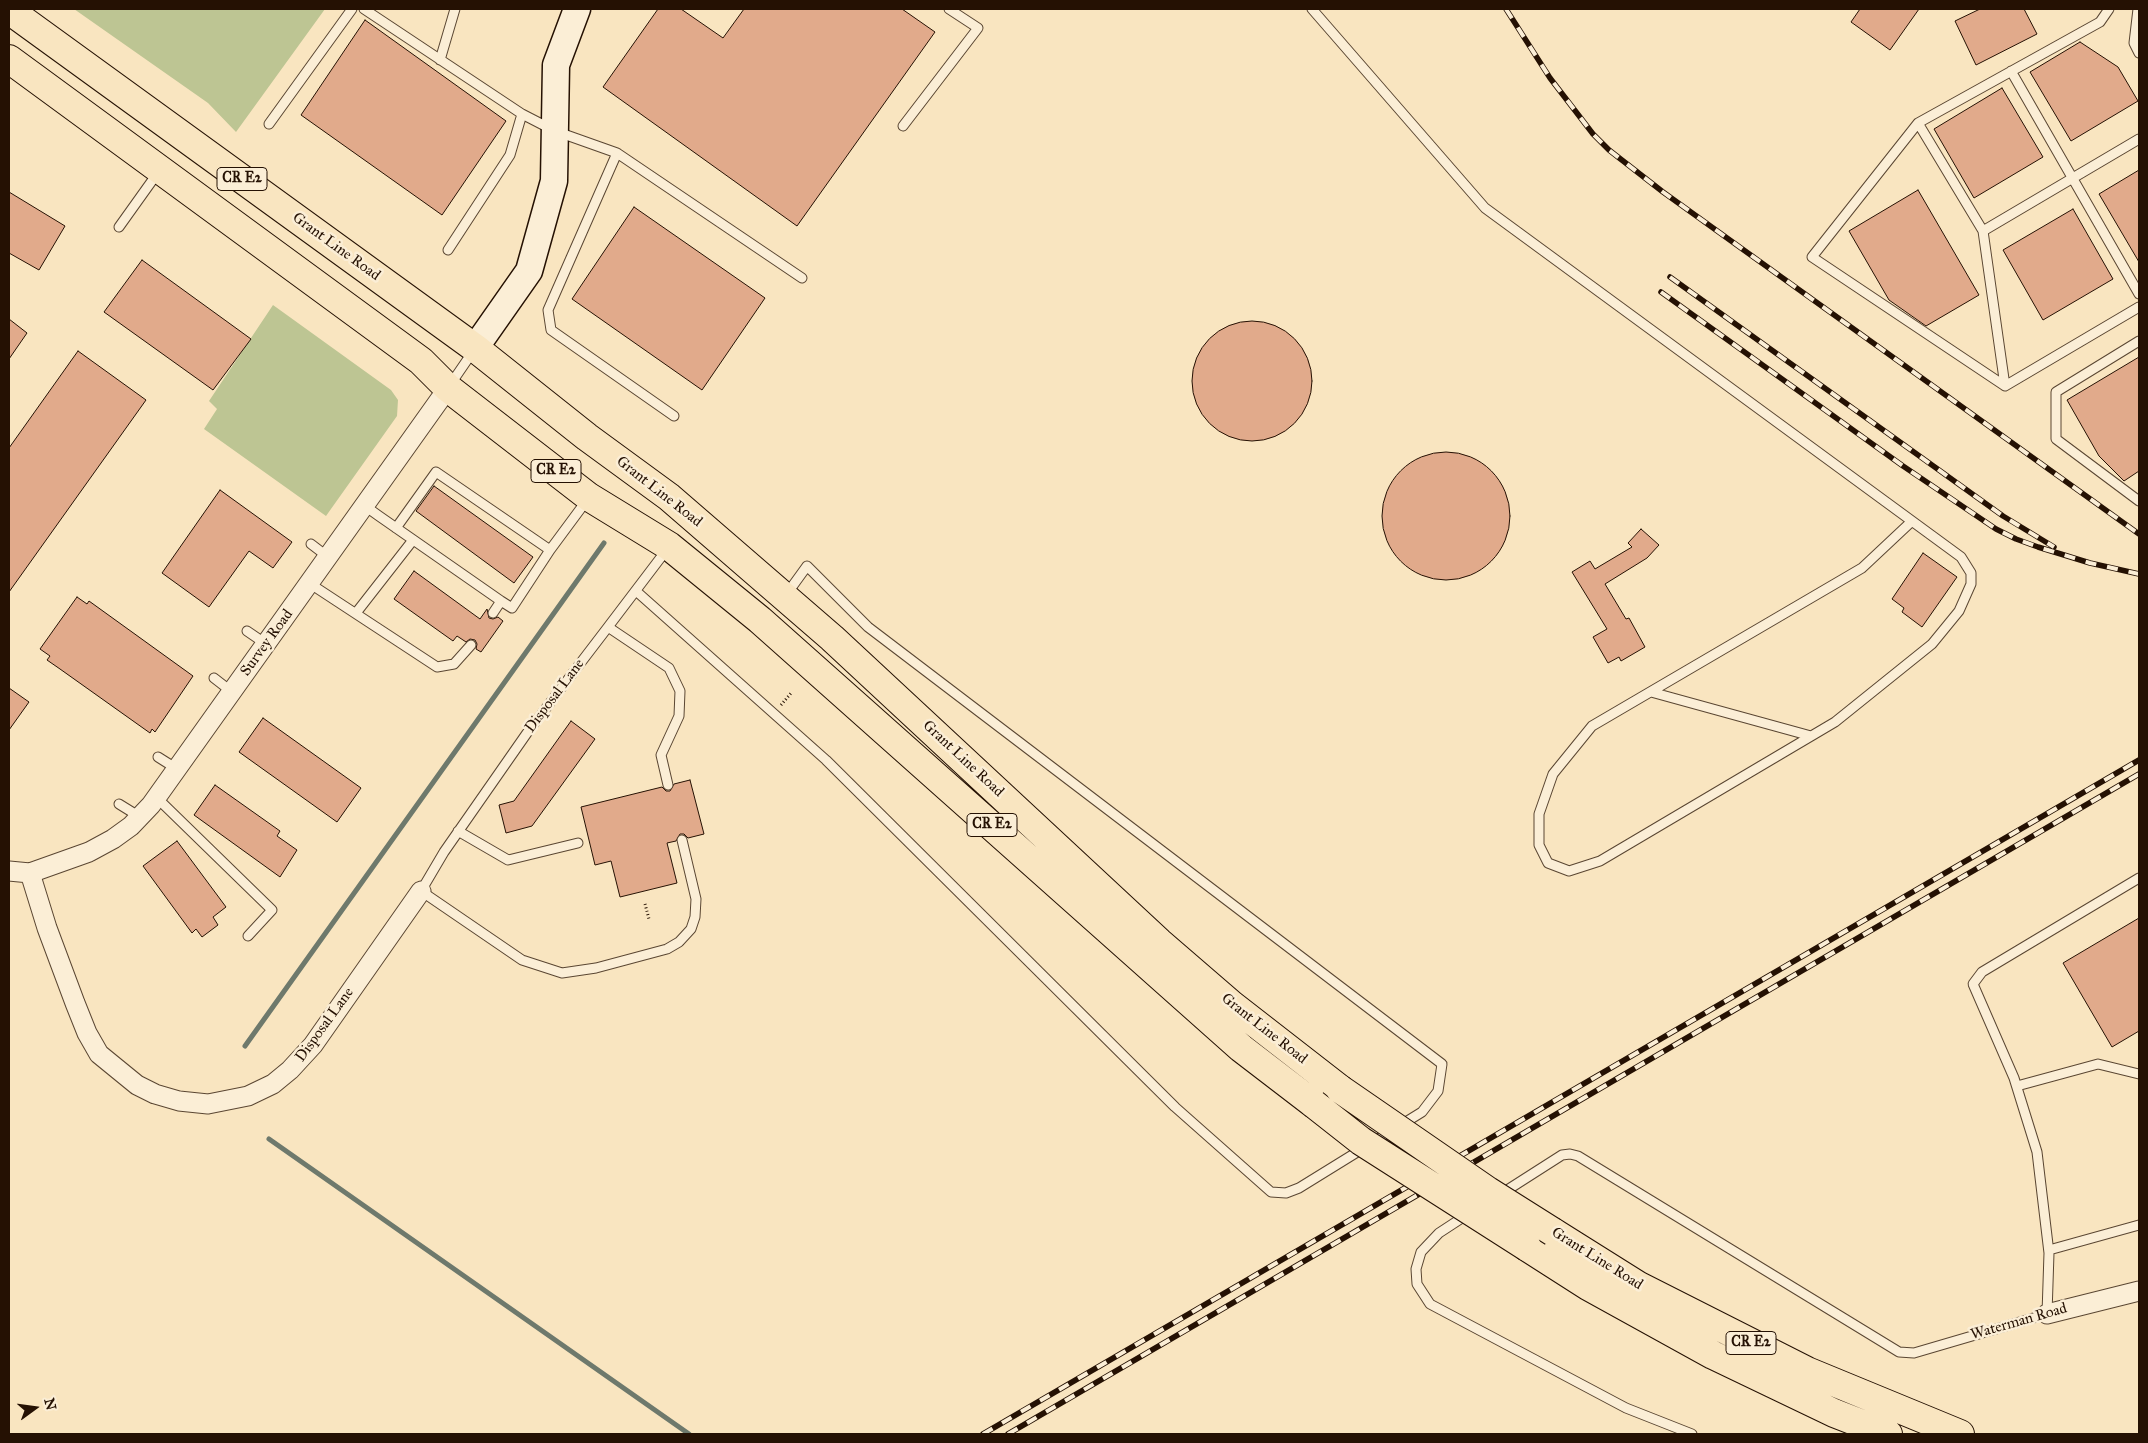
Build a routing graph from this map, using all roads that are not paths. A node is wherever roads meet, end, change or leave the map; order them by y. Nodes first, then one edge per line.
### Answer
1 (352, 9) edge
2 (364, 9) edge
3 (455, 9) edge
4 (577, 9) edge
5 (949, 9) edge
6 (1312, 9) edge
7 (2109, 9) edge
8 (2138, 9) edge
9 (9, 10) edge
10 (2139, 52) edge
11 (9, 60) edge
12 (440, 60) junction
13 (2011, 71) junction
14 (522, 114) junction
15 (1918, 123) junction
16 (269, 124) dead end
17 (903, 126) dead end
18 (555, 131) junction
19 (2139, 138) edge
20 (617, 153) junction
21 (159, 171) junction
22 (2072, 178) junction
23 (119, 227) dead end
24 (1983, 231) junction
25 (448, 250) dead end
26 (802, 278) dead end
27 (2139, 294) edge
28 (2139, 308) edge
29 (2139, 340) edge
30 (475, 348) junction
31 (2005, 386) junction
32 (448, 388) junction
33 (674, 416) dead end
34 (589, 497) junction
35 (2139, 501) edge
36 (365, 506) junction
37 (1912, 522) junction
38 (396, 528) junction
39 (413, 540) junction
40 (311, 544) dead end
41 (669, 546) junction
42 (550, 550) junction
43 (328, 557) junction
44 (310, 583) junction
45 (636, 591) junction
46 (785, 597) junction
47 (501, 601) junction
48 (356, 613) junction
49 (493, 614) dead end
50 (608, 627) junction
51 (247, 631) dead end
52 (266, 644) junction
53 (471, 645) dead end
54 (214, 678) dead end
55 (232, 692) junction
56 (1651, 692) junction
57 (1812, 736) junction
58 (158, 757) dead end
59 (177, 769) junction
60 (668, 784) dead end
61 (156, 797) junction
62 (119, 804) dead end
63 (140, 817) junction
64 (458, 831) junction
65 (682, 840) dead end
66 (578, 843) dead end
67 (9, 871) edge
68 (30, 873) junction
69 (2139, 878) edge
70 (421, 890) junction
71 (248, 936) dead end
72 (2139, 1074) edge
73 (2016, 1086) junction
74 (2139, 1225) edge
75 (2049, 1250) junction
76 (2139, 1291) edge
77 (2047, 1314) junction
78 (1692, 1434) edge
79 (1888, 1434) edge
80 (1960, 1434) edge

1 - 16 lane
2 - 12 lane
3 - 12 lane
4 - 18 main road
5 - 17 lane
6 - 37 lane
7 - 13 lane
8 - 10 lane
9 - 30 main road, Grant Line Road / CR E2
11 - 21 main road, Grant Line Road / CR E2
12 - 14 lane
13 - 15 lane
13 - 22 lane
14 - 18 lane
14 - 25 lane
15 - 24 lane
15 - 31 lane
18 - 20 lane
18 - 30 main road
19 - 22 lane
20 - 26 lane
20 - 33 lane
21 - 23 lane
21 - 32 main road, Grant Line Road / CR E2
22 - 24 lane
22 - 27 lane
24 - 31 lane
28 - 31 lane
29 - 35 lane
30 - 32 lane, Survey Road
30 - 46 main road, Grant Line Road / CR E2
32 - 34 main road, Grant Line Road / CR E2
32 - 36 street, Survey Road
34 - 41 main road, Grant Line Road / CR E2
34 - 42 lane
36 - 38 lane
36 - 43 street, Survey Road
37 - 56 lane
37 - 57 lane
38 - 39 lane
38 - 42 lane
39 - 47 lane
39 - 48 lane
40 - 43 lane
41 - 45 lane, Disposal Lane
41 - 79 main road, Grant Line Road / CR E2, bridge
42 - 47 lane
43 - 44 street, Survey Road
44 - 48 lane
44 - 52 street, Survey Road
45 - 46 lane
45 - 50 lane, Disposal Lane
46 - 80 main road, Grant Line Road / CR E2, bridge
47 - 49 lane
48 - 53 lane
50 - 60 lane
50 - 64 lane, Disposal Lane
51 - 52 lane
52 - 55 street, Survey Road
54 - 55 lane
55 - 59 street, Survey Road
56 - 57 lane
56 - 57 lane
58 - 59 lane
59 - 61 street, Survey Road
61 - 63 street, Survey Road
61 - 71 lane
62 - 63 lane
63 - 68 street, Survey Road
64 - 66 lane
64 - 70 lane, Disposal Lane
65 - 70 lane
67 - 68 street, Survey Road
68 - 70 street, Disposal Lane
69 - 73 lane
72 - 73 lane
73 - 75 lane
74 - 75 lane
75 - 77 lane
76 - 77 street, Waterman Road
77 - 78 lane, Waterman Road

